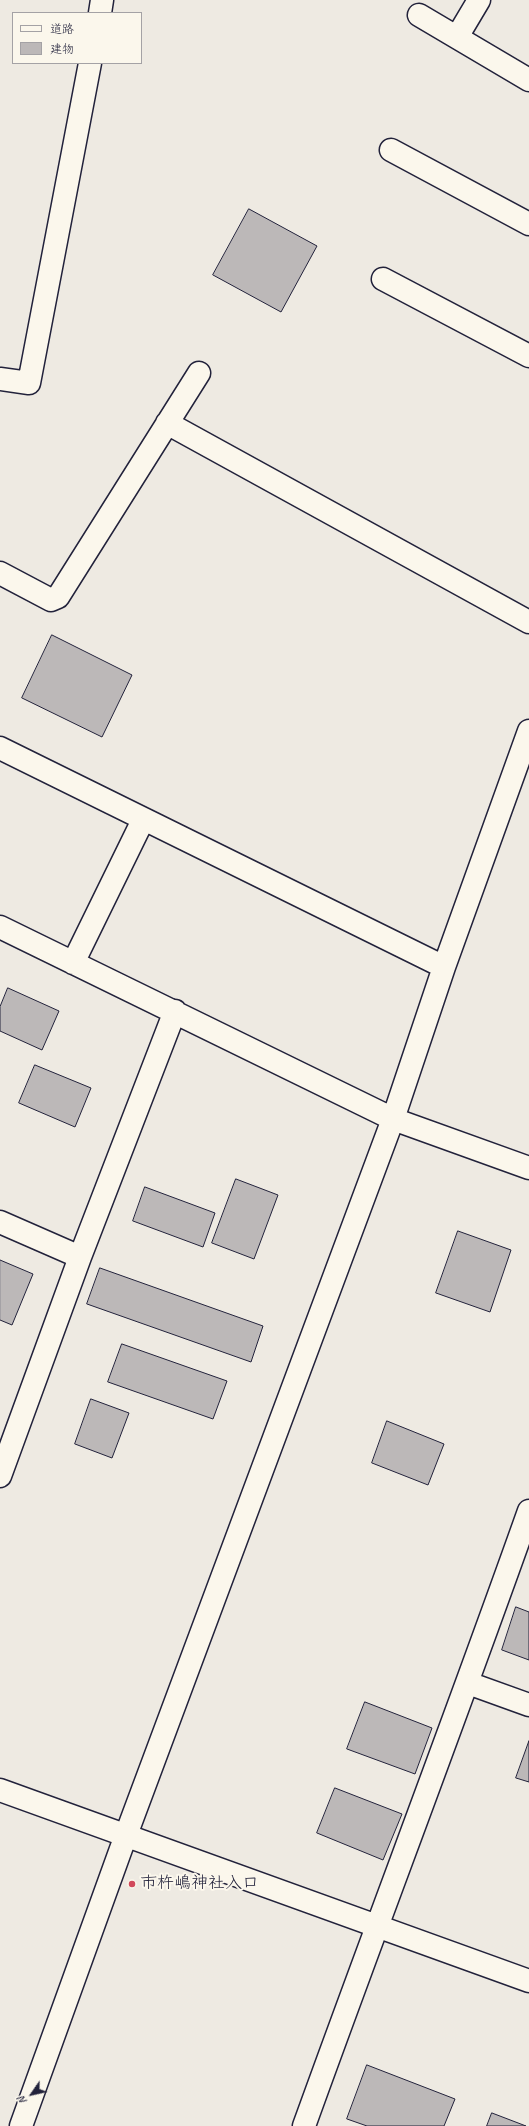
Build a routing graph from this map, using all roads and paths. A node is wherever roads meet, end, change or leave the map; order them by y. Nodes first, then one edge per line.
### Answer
1 (102, 0) edge
2 (479, 0) edge
3 (100, 12) edge
4 (419, 15) dead end
5 (457, 37) junction
6 (90, 64) edge
7 (529, 80) edge
8 (391, 150) dead end
9 (529, 224) edge
10 (383, 279) dead end
11 (529, 356) edge
12 (199, 373) dead end
13 (0, 379) edge
14 (167, 423) junction
15 (0, 573) edge
16 (529, 622) edge
17 (529, 731) edge
18 (0, 748) edge
19 (143, 820) junction
20 (0, 927) edge
21 (73, 963) junction
22 (444, 967) junction
23 (174, 1011) junction
24 (392, 1119) junction
25 (529, 1168) edge
26 (0, 1222) edge
27 (80, 1257) junction
28 (0, 1476) edge
29 (529, 1511) edge
30 (468, 1682) junction
31 (529, 1705) edge
32 (0, 1790) edge
33 (126, 1835) junction
34 (376, 1926) junction
35 (529, 1980) edge
36 (21, 2126) edge
37 (304, 2126) edge

1 - 3 street
2 - 5 street
4 - 5 street
5 - 7 street
6 - 13 street
8 - 9 street
10 - 11 street
12 - 14 street
14 - 15 street
14 - 16 street
17 - 22 street
18 - 19 street
19 - 21 street
19 - 22 street
20 - 21 street
21 - 23 street
22 - 24 street
23 - 24 street
23 - 27 street
24 - 25 street
24 - 33 street
26 - 27 street
27 - 28 street
29 - 30 street
30 - 31 street
30 - 34 street
32 - 33 street
33 - 34 street
33 - 36 street
34 - 35 street
34 - 37 street

